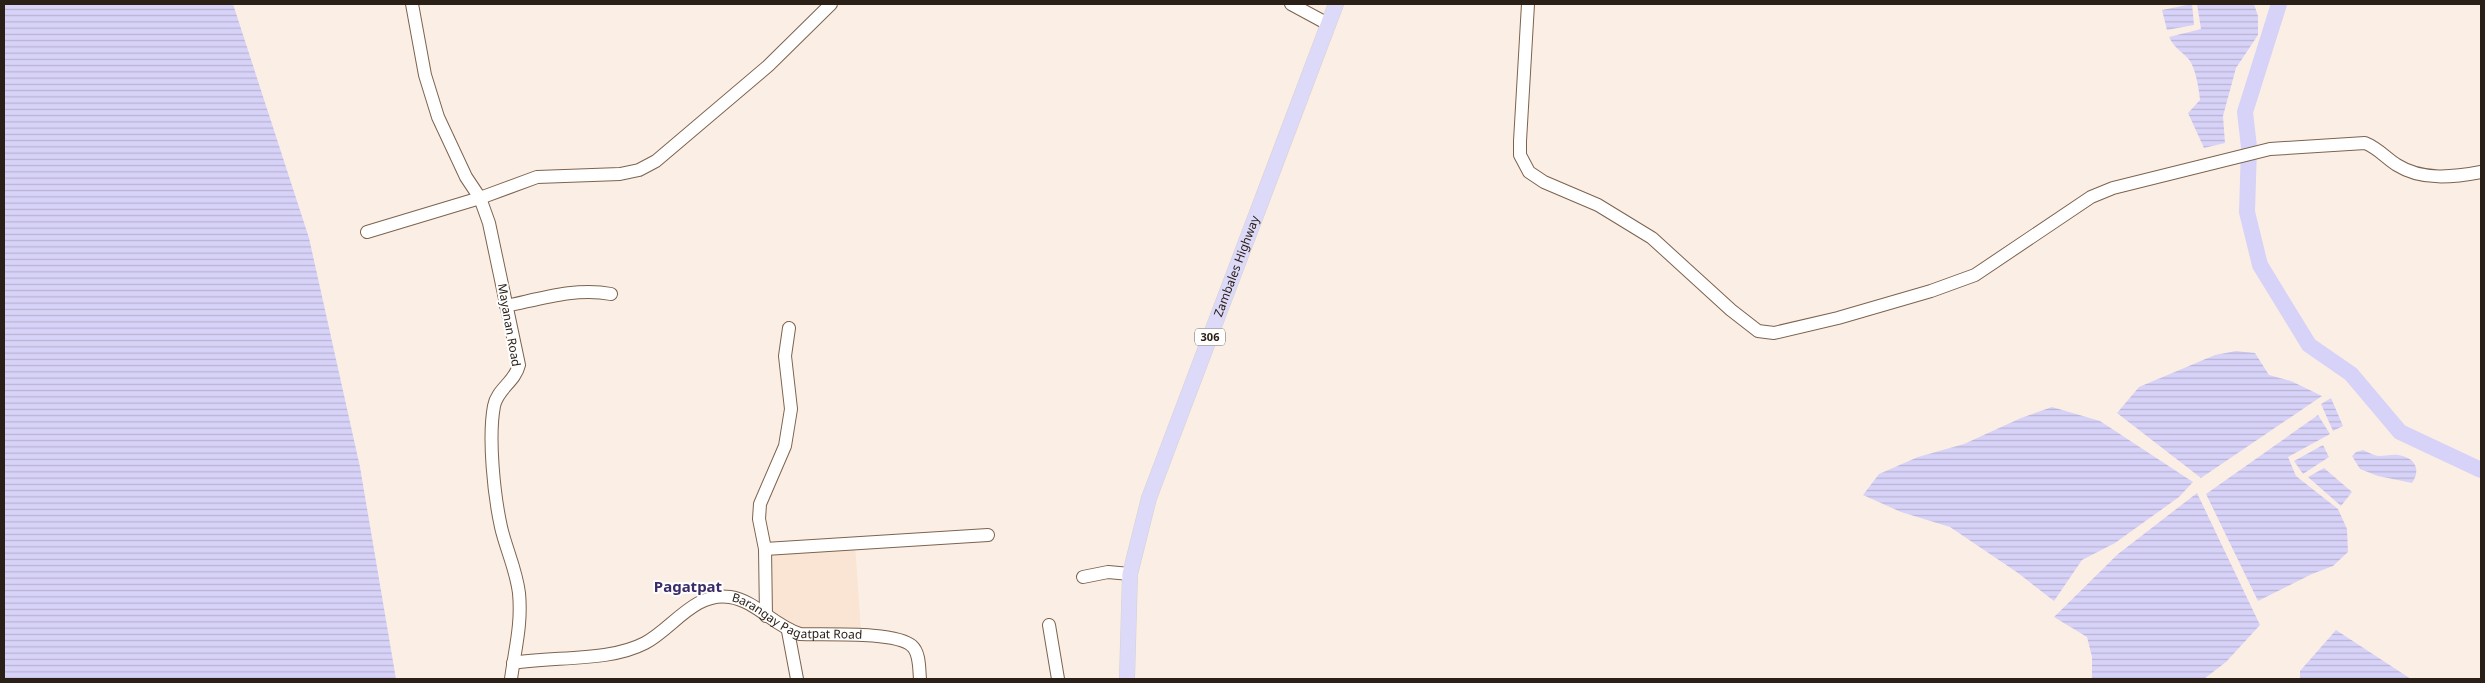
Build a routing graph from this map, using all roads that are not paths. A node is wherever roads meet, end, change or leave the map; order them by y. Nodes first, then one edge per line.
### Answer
1 (412, 4) edge
2 (831, 4) edge
3 (1290, 4) edge
4 (1336, 4) edge
5 (1528, 4) edge
6 (1328, 24) junction
7 (2481, 172) edge
8 (480, 198) junction
9 (367, 232) dead end
10 (611, 294) dead end
11 (506, 306) junction
12 (788, 328) dead end
13 (988, 535) dead end
14 (765, 550) junction
15 (1130, 574) junction
16 (1083, 577) dead end
17 (766, 616) junction
18 (1049, 625) dead end
19 (788, 631) junction
20 (513, 663) junction
21 (1124, 678) edge
22 (511, 679) edge
23 (797, 679) edge
24 (920, 679) edge
25 (1058, 679) edge

1 - 8 street, Mayanan Road
2 - 8 street
3 - 6 street
4 - 6 main road, Zambales Highway / 306
5 - 7 street
6 - 15 main road, Zambales Highway / 306
8 - 9 street
8 - 11 street, Mayanan Road
10 - 11 street
11 - 20 street, Mayanan Road
12 - 14 street
13 - 14 street
14 - 17 street
15 - 16 street
15 - 21 main road, Zambales Highway / 306
17 - 19 street, Barangay Pagatpat Road
17 - 20 street, Barangay Pagatpat Road
18 - 25 street
19 - 23 street
19 - 24 street, Barangay Pagatpat Road
20 - 22 street, Mayanan Road

